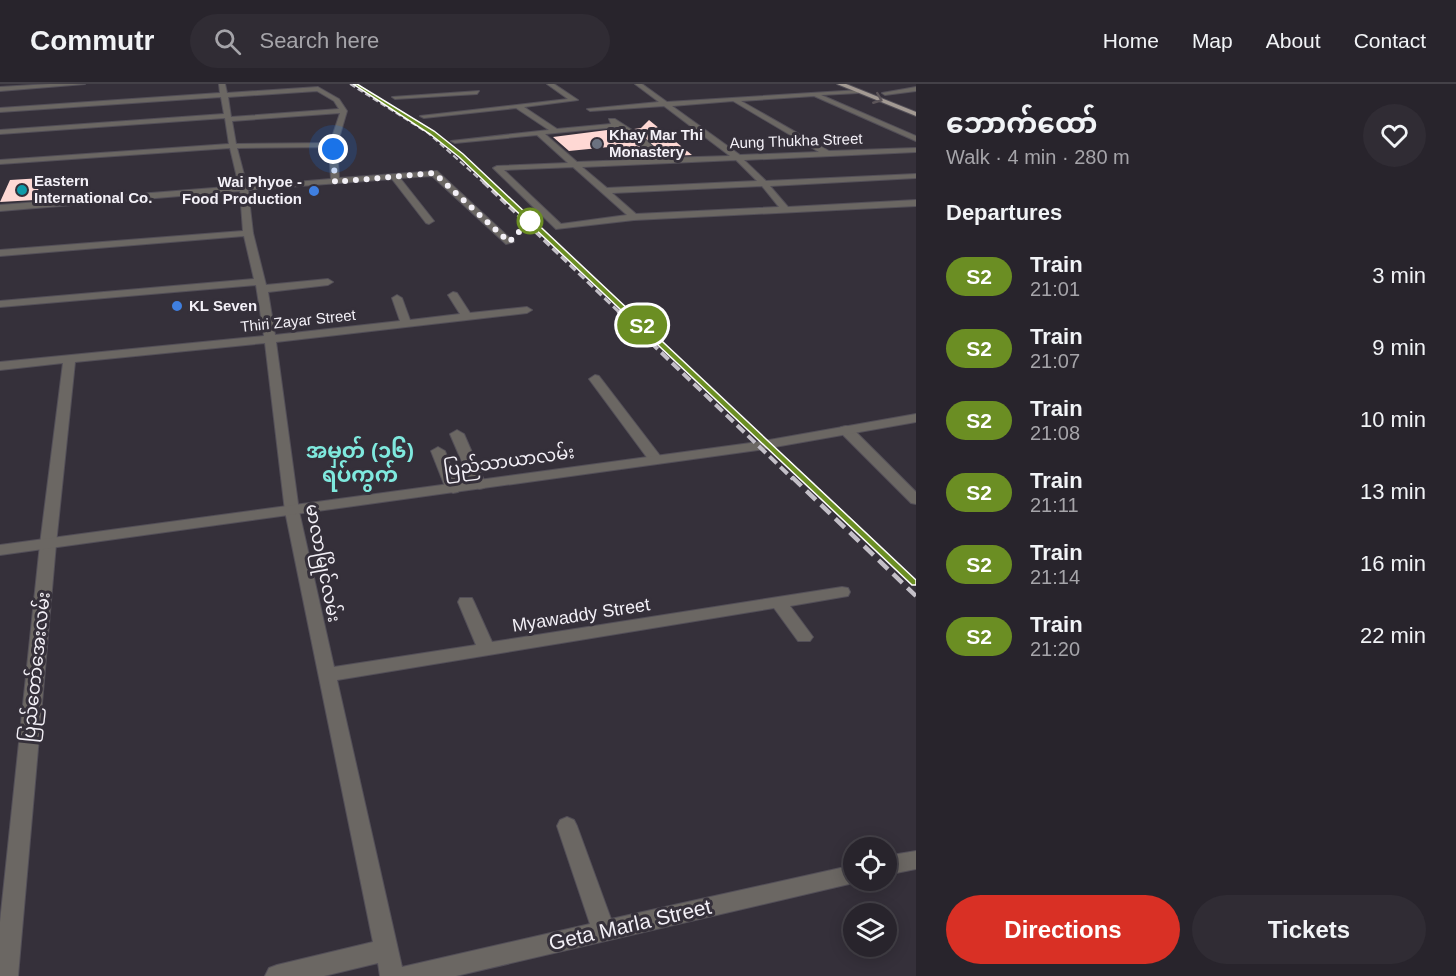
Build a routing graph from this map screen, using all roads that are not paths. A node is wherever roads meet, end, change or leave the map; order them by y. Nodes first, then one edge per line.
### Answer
1 (72, 84) edge
2 (82, 84) edge
3 (469, 84) edge
4 (550, 84) edge
5 (638, 84) edge
6 (646, 84) edge
7 (840, 84) edge
8 (860, 88) edge
9 (0, 89) edge
10 (916, 89) edge
11 (223, 90) edge
12 (477, 92) junction
13 (885, 93) junction
14 (814, 94) junction
15 (395, 97) dead end
16 (484, 98) dead end
17 (575, 100) junction
18 (735, 100) junction
19 (906, 100) dead end
20 (491, 103) dead end
21 (664, 104) junction
22 (517, 106) junction
23 (497, 108) junction
24 (590, 109) junction
25 (0, 110) edge
26 (344, 111) junction
27 (916, 114) edge
28 (424, 116) dead end
29 (228, 118) junction
30 (619, 125) junction
31 (554, 130) junction
32 (0, 132) edge
33 (538, 132) junction
34 (916, 139) edge
35 (455, 141) dead end
36 (333, 145) junction
37 (233, 146) junction
38 (916, 150) edge
39 (826, 153) junction
40 (737, 157) junction
41 (661, 160) junction
42 (0, 162) edge
43 (574, 164) junction
44 (916, 176) edge
45 (395, 177) junction
46 (335, 182) junction
47 (763, 182) junction
48 (244, 190) junction
49 (605, 191) junction
50 (916, 203) edge
51 (0, 208) edge
52 (784, 208) junction
53 (634, 217) junction
54 (429, 221) dead end
55 (248, 233) junction
56 (509, 242) dead end
57 (0, 253) edge
58 (328, 282) dead end
59 (260, 285) junction
60 (453, 295) dead end
61 (397, 298) dead end
62 (0, 304) edge
63 (527, 310) dead end
64 (467, 316) junction
65 (406, 324) junction
66 (270, 339) junction
67 (69, 359) junction
68 (0, 366) edge
69 (595, 379) dead end
70 (916, 418) edge
71 (846, 430) junction
72 (457, 434) dead end
73 (438, 451) dead end
74 (656, 460) junction
75 (479, 485) junction
76 (453, 489) junction
77 (916, 500) edge
78 (292, 511) junction
79 (48, 544) junction
80 (0, 550) edge
81 (842, 592) dead end
82 (466, 602) dead end
83 (779, 603) junction
84 (804, 637) dead end
85 (487, 650) junction
86 (326, 675) junction
87 (567, 826) dead end
88 (916, 860) edge
89 (897, 864) edge
90 (843, 877) edge
91 (604, 931) junction
92 (386, 950) junction
93 (6, 976) edge
94 (277, 976) edge
95 (392, 976) edge
96 (407, 976) edge

1 - 2 street
1 - 9 street
3 - 12 street
4 - 17 street
5 - 6 street
5 - 21 street
7 - 8 main road
8 - 13 main road
8 - 14 street
8 -> 27 main road
10 - 13 street
11 - 25 street
11 - 26 street
11 - 29 street, မာလာမြိုင်လမ်း
12 - 15 street
12 - 16 street
13 - 19 main road
14 - 18 street
14 - 34 street
17 - 22 street
17 - 24 street
18 - 21 street
18 - 39 street
20 - 23 street
21 - 24 street
21 - 40 street
22 - 23 street
22 - 31 street
23 - 28 street
24 - 30 street
26 - 29 street
26 - 36 street
29 - 32 street
29 - 37 street, မာလာမြိုင်လမ်း
30 - 31 street
30 - 41 street
31 - 33 street
33 - 35 street
33 - 43 street
36 - 37 street
36 - 46 street
37 - 42 street
37 - 48 street, မာလာမြိုင်လမ်း
38 - 39 street, Aung Thukha Street
39 - 40 street, Aung Thukha Street
40 - 41 street, Aung Thukha Street
40 - 47 street
41 - 43 street, Aung Thukha Street
43 - 49 street
43 - 53 street, Aung Thukha Street
44 - 47 street
45 - 46 street
45 - 54 street
45 - 56 street
46 - 48 street
47 - 49 street
47 - 52 street
48 - 51 street
48 - 55 street, မာလာမြိုင်လမ်း
49 - 53 street
50 - 52 street
52 - 53 street
55 - 57 street
55 - 59 street, မာလာမြိုင်လမ်း
58 - 59 street
59 - 62 street
59 - 66 street, မာလာမြိုင်လမ်း
60 - 64 street
61 - 65 street
63 - 64 street, Thiri Zayar Street
64 - 65 street, Thiri Zayar Street
65 - 66 street, Thiri Zayar Street
66 - 67 street, Thiri Zayar Street
66 - 78 street, မာလာမြိုင်လမ်း
67 - 68 street, Thiri Zayar Street
67 - 79 street, ပြည်တော်အေးလမ်း
69 - 74 street
70 - 71 street, ပြည်သာယာလမ်း
71 - 74 street, ပြည်သာယာလမ်း
71 - 77 street
72 - 75 street
73 - 76 street
74 - 75 street, ပြည်သာယာလမ်း
75 - 76 street, ပြည်သာယာလမ်း
76 - 78 street, ပြည်သာယာလမ်း
78 - 79 street, ပြည်သာယာလမ်း
78 - 86 street, မာလာမြိုင်လမ်း
79 - 80 street, ပြည်သာယာလမ်း
79 - 93 street, ပြည်တော်အေးလမ်း
81 - 83 street, Myawaddy Street
82 - 85 street
83 - 84 street
83 - 85 street, Myawaddy Street
85 - 86 street, Myawaddy Street
86 - 92 street, မာလာမြိုင်လမ်း
87 - 91 street
88 - 89 street
90 - 91 street, Geta Marla Street
91 - 96 street, Geta Marla Street
92 - 94 street
92 - 95 street, မာလာမြိုင်လမ်း

